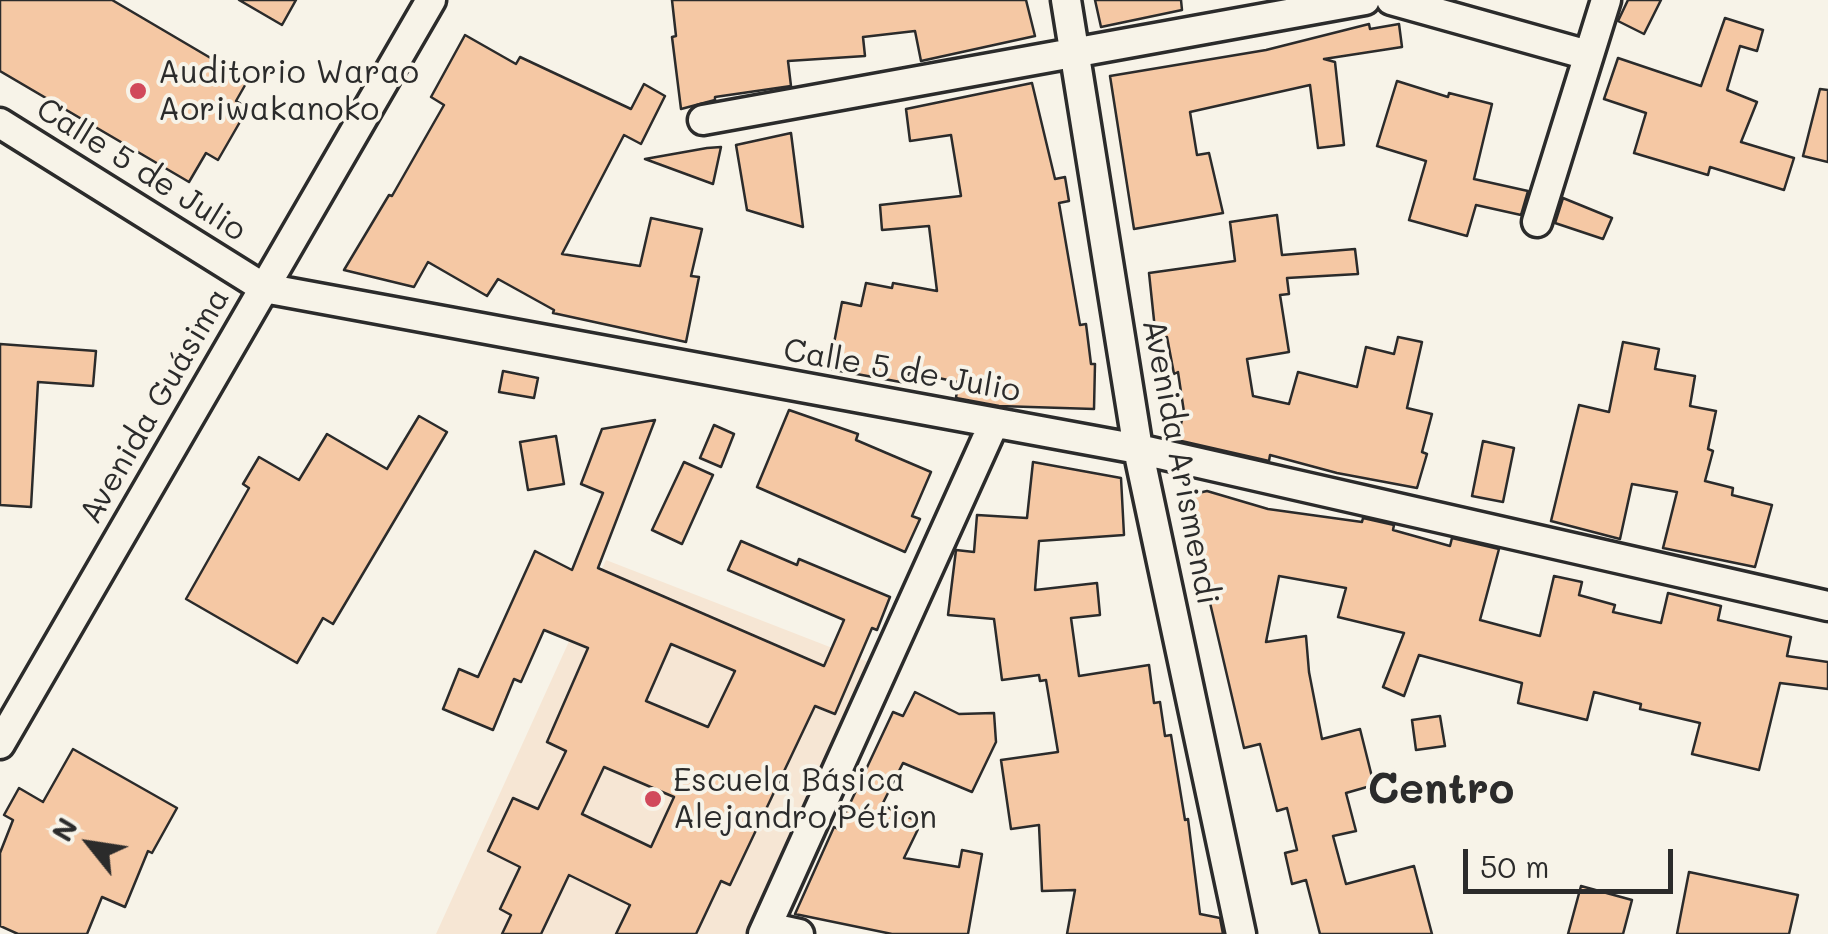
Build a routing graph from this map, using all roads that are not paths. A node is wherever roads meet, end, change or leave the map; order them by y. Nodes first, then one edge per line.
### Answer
1 (431, 0) edge
2 (1066, 0) edge
3 (1365, 0) edge
4 (1391, 0) edge
5 (1606, 0) edge
6 (1074, 55) junction
7 (1588, 55) junction
8 (703, 120) dead end
9 (0, 124) edge
10 (1537, 222) dead end
11 (264, 288) junction
12 (994, 424) junction
13 (1138, 449) junction
14 (1828, 606) edge
15 (0, 744) edge
16 (765, 930) edge
17 (799, 934) edge
18 (1241, 934) edge

1 - 11 street, Avenida Guásima
2 - 6 street, Avenida Arismendi
3 - 6 street
4 - 7 street
5 - 7 street
6 - 8 street
6 - 13 street, Avenida Arismendi
7 - 10 street
9 - 11 street, Calle 5 de Julio
11 - 12 street, Calle 5 de Julio
11 - 15 street, Avenida Guásima
12 - 13 street, Calle 5 de Julio
12 - 16 street
13 - 14 street, Calle 5 de Julio
13 - 18 street, Avenida Arismendi
16 - 17 street

